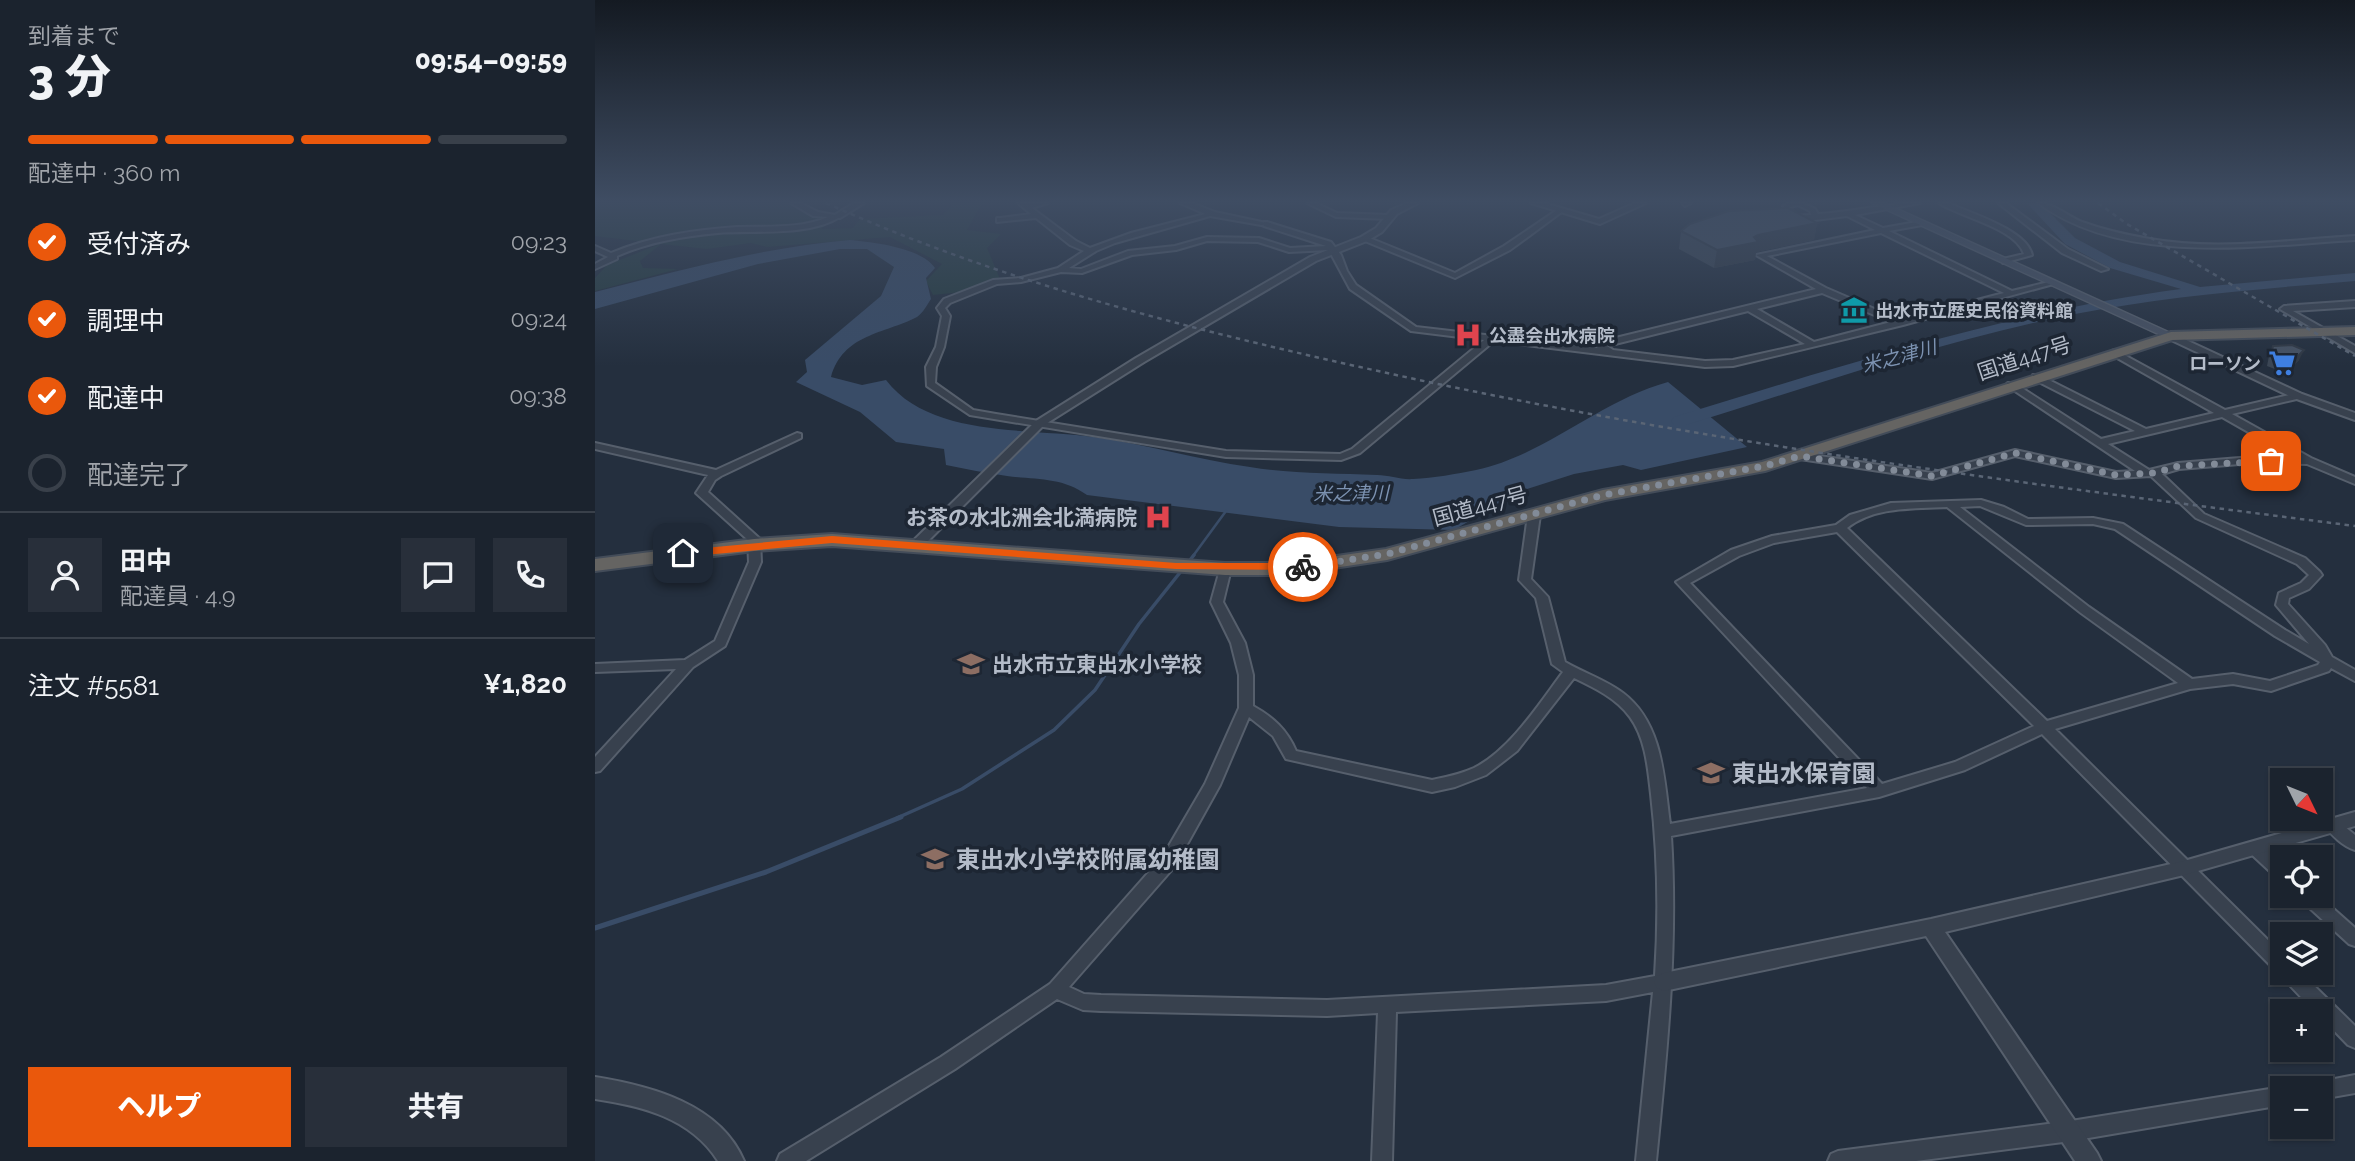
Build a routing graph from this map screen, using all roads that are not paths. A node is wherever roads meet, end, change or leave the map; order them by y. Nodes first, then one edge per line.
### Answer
1 (612, 257) edge
2 (1080, 257) edge
3 (1120, 257) edge
4 (1317, 257) edge
5 (1336, 257) edge
6 (1409, 257) edge
7 (1490, 257) edge
8 (1764, 257) edge
9 (1935, 257) edge
10 (1997, 257) edge
11 (2018, 257) edge
12 (2078, 257) edge
13 (2006, 261) junction
14 (595, 267) edge
15 (2104, 269) dead end
16 (1061, 270) junction
17 (2055, 284) junction
18 (1823, 290) junction
19 (2012, 294) junction
20 (2355, 304) edge
21 (1748, 307) junction
22 (1900, 323) junction
23 (2322, 331) junction
24 (2355, 331) edge
25 (2166, 333) junction
26 (1491, 339) junction
27 (1813, 345) junction
28 (2355, 350) edge
29 (1611, 353) junction
30 (2115, 353) junction
31 (2036, 377) junction
32 (2011, 385) junction
33 (2298, 396) junction
34 (2221, 415) junction
35 (2355, 417) edge
36 (1039, 423) junction
37 (2145, 432) junction
38 (797, 436) dead end
39 (2102, 442) junction
40 (595, 446) edge
41 (1800, 456) junction
42 (2309, 461) junction
43 (2150, 473) junction
44 (717, 474) junction
45 (2342, 474) joint
46 (2355, 479) edge
47 (1952, 506) junction
48 (1534, 515) junction
49 (1840, 528) junction
50 (917, 544) junction
51 (754, 545) junction
52 (595, 565) edge
53 (1225, 569) junction
54 (2327, 660) junction
55 (688, 664) junction
56 (595, 668) edge
57 (1571, 672) junction
58 (2355, 676) edge
59 (2189, 684) junction
60 (1246, 708) junction
61 (2044, 727) junction
62 (595, 767) edge
63 (1879, 791) junction
64 (2355, 819) edge
65 (2333, 825) joint
66 (1665, 831) junction
67 (2313, 831) edge
68 (2355, 844) edge
69 (2255, 848) junction
70 (2270, 861) edge
71 (2184, 868) junction
72 (2321, 908) edge
73 (1931, 927) junction
74 (2355, 939) edge
75 (2270, 954) edge
76 (1664, 982) junction
77 (2301, 985) edge
78 (1056, 990) junction
79 (1387, 1005) junction
80 (2355, 1039) edge
81 (2355, 1084) edge
82 (595, 1088) edge
83 (2333, 1088) edge
84 (2270, 1098) edge
85 (2071, 1131) junction
86 (731, 1161) edge
87 (787, 1161) edge
88 (1382, 1161) edge
89 (1646, 1161) edge
90 (1838, 1161) edge
91 (2089, 1161) edge

1 - 14 street
2 - 16 street
3 - 16 street
4 - 36 street
5 - 26 street
6 - 7 street
8 - 18 street
9 - 19 street
10 - 13 main road
11 - 13 street
12 - 15 street
13 - 17 main road
16 - 36 street
17 - 19 street
17 - 25 main road
18 - 21 street
18 - 22 street
19 - 22 street
20 - 23 street
21 - 27 street
21 - 29 street
22 - 27 street
23 - 24 highway, 国道447号
23 - 25 highway, 国道447号
23 - 28 street
25 - 30 highway, 国道447号
25 - 33 street
26 - 29 street
26 - 36 street
27 - 29 street
30 - 31 highway, 国道447号
30 - 34 street
31 - 32 highway, 国道447号
31 - 37 street
32 - 39 street
32 - 41 highway, 国道447号
33 - 34 street
33 - 35 street
34 - 37 street
34 - 42 street
36 - 50 street
37 - 39 street
38 - 44 street
39 - 43 street
40 - 44 street
41 - 43 street
41 - 48 highway, 国道447号
42 - 43 street
42 - 45 street
43 - 54 street
44 - 51 street
45 - 46 street
47 - 49 street
47 - 54 street
47 - 59 street
48 - 53 highway, 国道447号
48 - 57 street
49 - 61 street
49 - 63 street
50 - 51 highway, 国道447号
50 - 53 highway, 国道447号
51 - 52 highway, 国道447号
51 - 55 street
53 - 60 street
54 - 58 street
54 - 59 street
55 - 56 street
55 - 62 street
57 - 60 street
57 - 66 street
59 - 61 street
60 - 78 street
61 - 63 street
61 - 71 street
63 - 66 street
64 - 65 street
65 - 68 street
66 - 76 street
67 - 69 street
69 - 70 street
69 - 71 street
71 - 73 street
71 - 75 street
72 - 74 street
73 - 76 street
73 - 85 street
76 - 79 street
76 - 89 street
77 - 80 street
78 - 79 street
78 - 87 street
79 - 88 street
81 - 83 street
82 - 86 street
84 - 85 street
85 - 90 street
85 - 91 street

